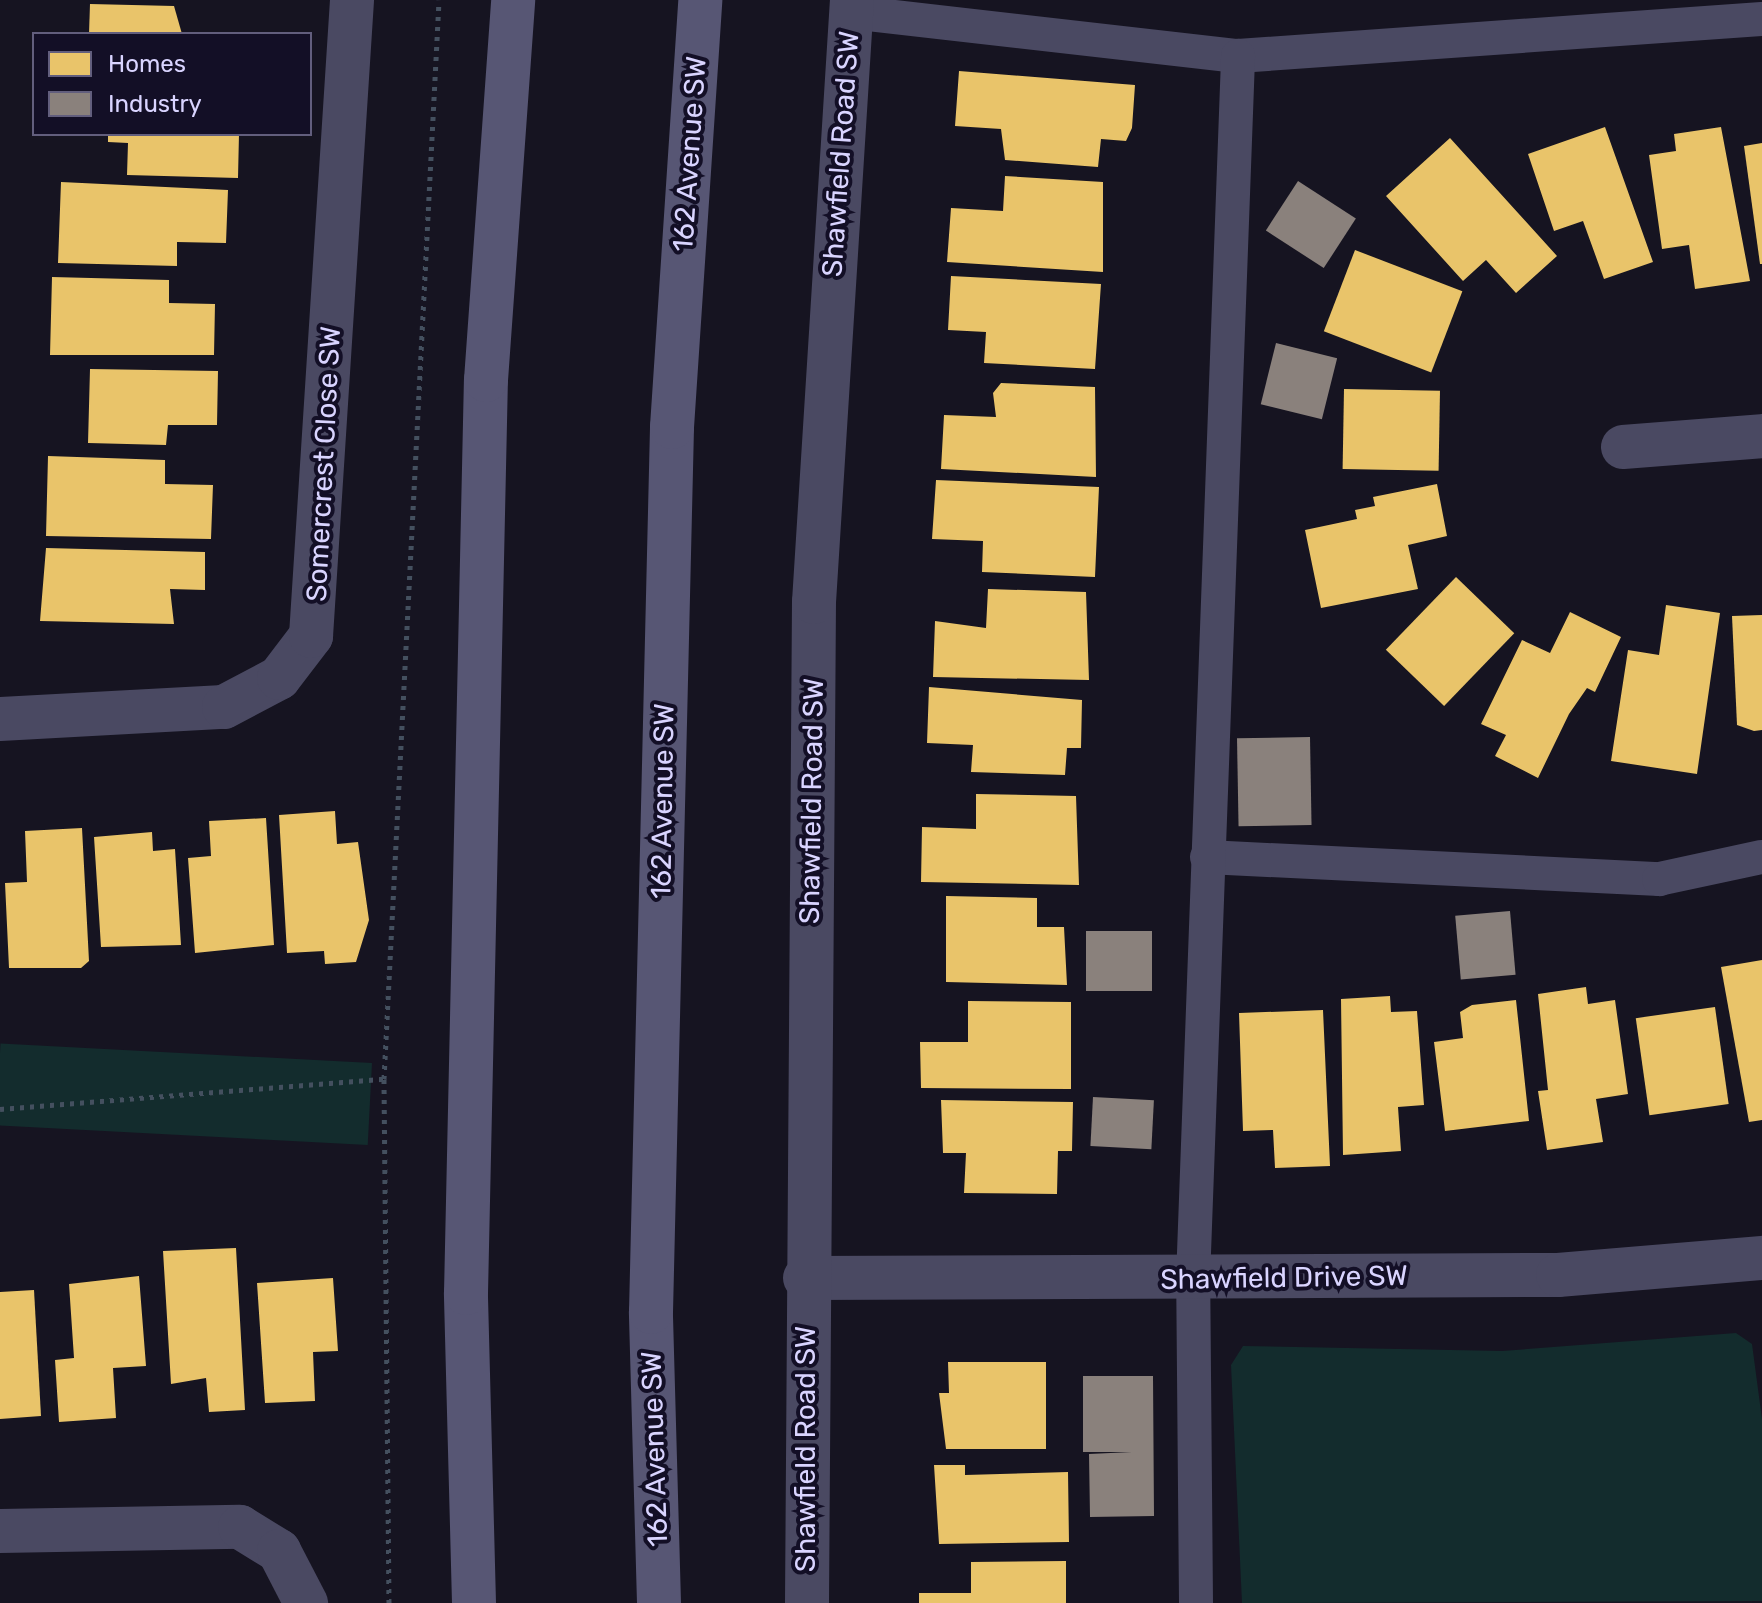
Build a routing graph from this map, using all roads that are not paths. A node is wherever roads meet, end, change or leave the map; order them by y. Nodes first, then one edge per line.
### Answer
1 (352, 0) edge
2 (513, 0) edge
3 (700, 0) edge
4 (851, 6) edge
5 (1762, 19) edge
6 (1238, 56) junction
7 (1762, 436) edge
8 (1623, 447) dead end
9 (0, 719) edge
10 (1207, 857) junction
11 (1762, 857) edge
12 (1762, 1258) edge
13 (805, 1278) junction
14 (1193, 1280) junction
15 (0, 1531) edge
16 (306, 1603) edge
17 (474, 1603) edge
18 (659, 1603) edge
19 (807, 1603) edge
20 (1196, 1603) edge

1 - 9 street, Somercrest Close SW
2 - 17 main road
3 - 18 main road, 162 Avenue SW
4 - 6 lane
4 - 13 street, Shawfield Road SW
5 - 6 lane
6 - 10 lane
7 - 8 street
10 - 11 lane
10 - 14 lane
12 - 14 street, Shawfield Drive SW
13 - 14 street, Shawfield Drive SW
13 - 19 street, Shawfield Road SW
14 - 20 lane
15 - 16 street

